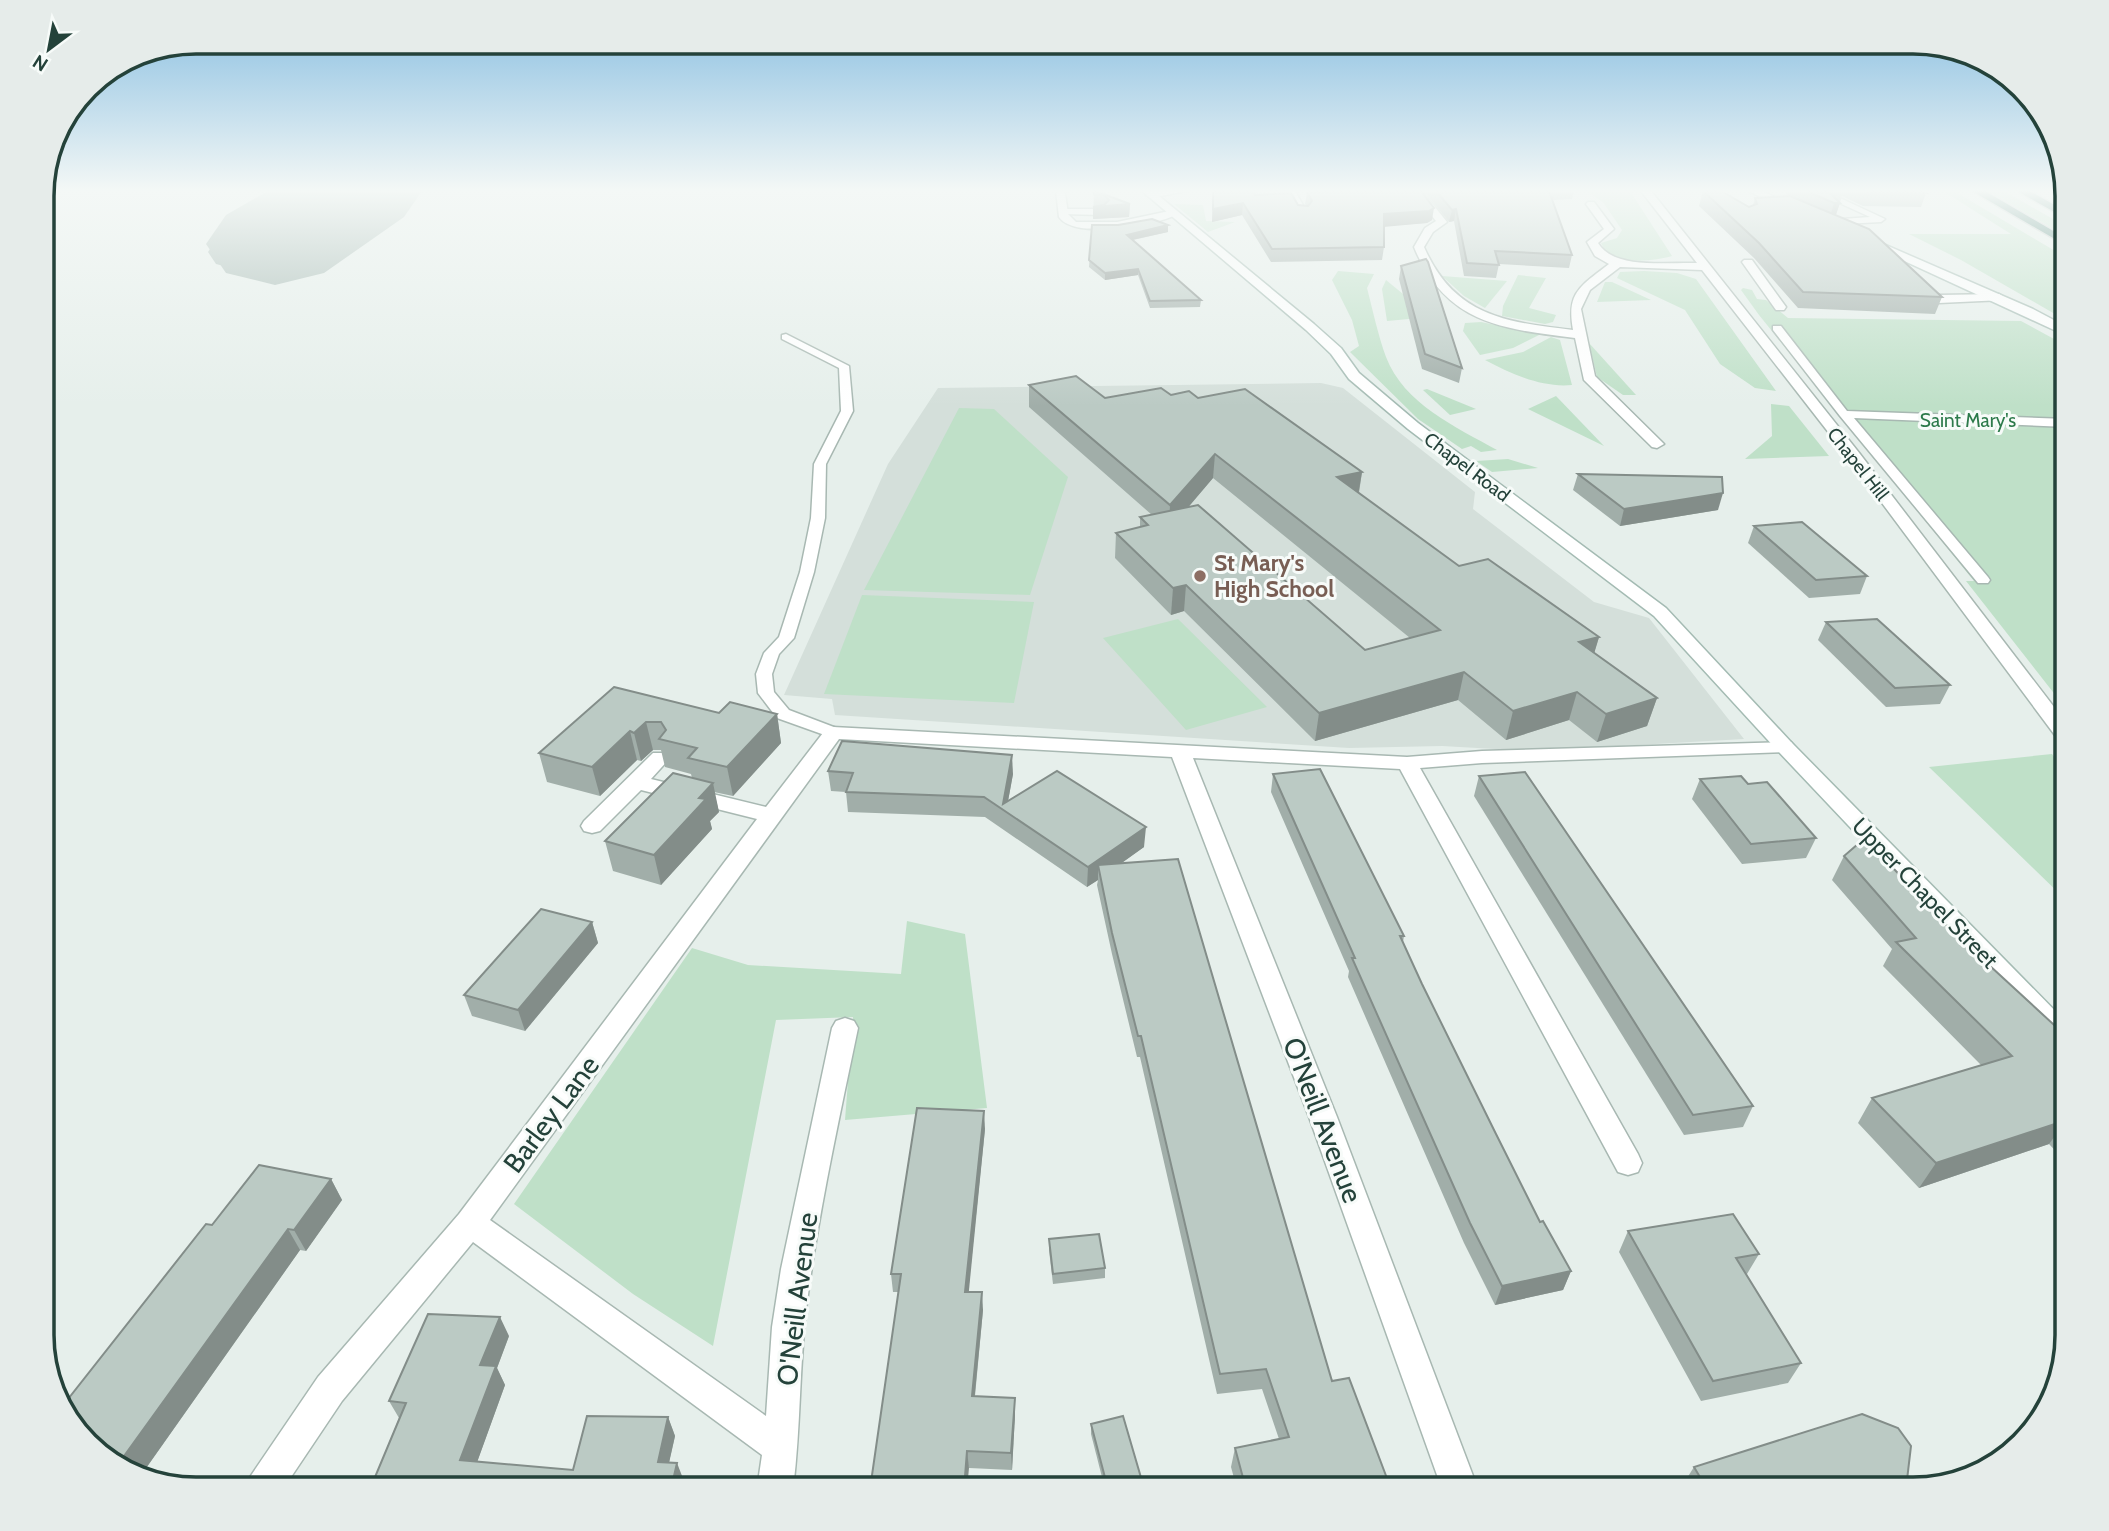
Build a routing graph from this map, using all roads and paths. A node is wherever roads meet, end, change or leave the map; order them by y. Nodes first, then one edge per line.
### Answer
1 (1233, 262) edge
2 (1424, 262) edge
3 (1614, 262) edge
4 (1702, 262) edge
5 (1748, 262) dead end
6 (1918, 262) edge
7 (1617, 264) junction
8 (1706, 267) junction
9 (1999, 298) junction
10 (1780, 307) dead end
11 (1952, 314) dead end
12 (2055, 326) edge
13 (1777, 328) dead end
14 (1580, 335) junction
15 (786, 337) dead end
16 (1844, 414) junction
17 (2055, 423) edge
18 (1657, 444) dead end
19 (1983, 580) dead end
20 (2055, 722) edge
21 (833, 733) junction
22 (1784, 746) junction
23 (1180, 752) junction
24 (660, 758) dead end
25 (1407, 763) junction
26 (636, 782) junction
27 (772, 816) junction
28 (592, 826) dead end
29 (845, 1028) dead end
30 (2055, 1028) edge
31 (1628, 1163) dead end
32 (470, 1223) junction
33 (782, 1448) junction
34 (270, 1477) edge
35 (777, 1477) edge
36 (1456, 1477) edge

1 - 22 street, Chapel Road
2 - 14 street
3 - 7 street
4 - 8 street, Chapel Hill
5 - 10 street
6 - 9 street
7 - 8 street
7 - 14 street
8 - 20 street, Chapel Hill
9 - 11 street
9 - 12 street
13 - 16 lane
14 - 18 street
15 - 21 lane
16 - 17 lane
16 - 19 lane
21 - 23 street
21 - 27 street, Barley Lane
22 - 25 street
22 - 30 street, Upper Chapel Street
23 - 25 street
23 - 36 street, O'Neill Avenue
24 - 26 street
25 - 31 street
26 - 27 street
26 - 28 street
27 - 32 street, Barley Lane
29 - 33 street, O'Neill Avenue
32 - 33 street
32 - 34 street, Barley Lane
33 - 35 street, O'Neill Avenue

